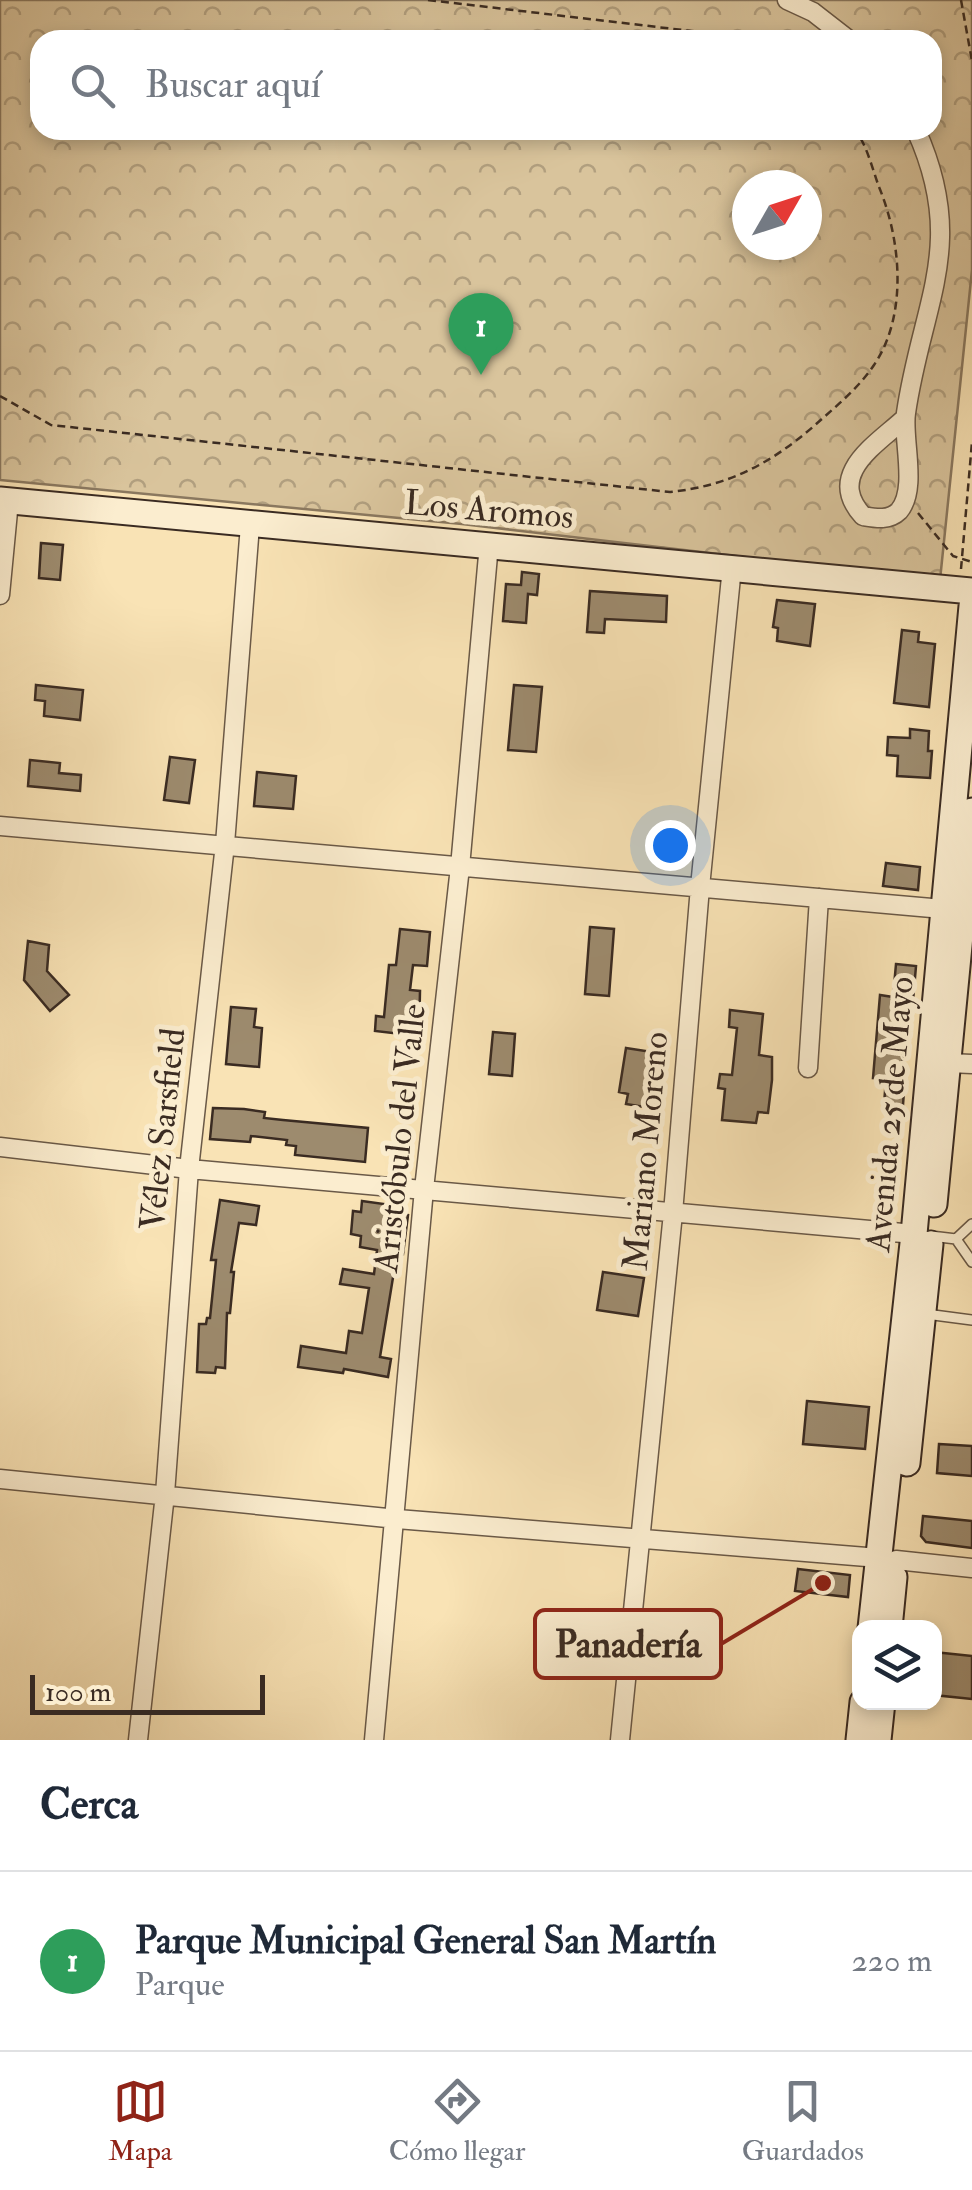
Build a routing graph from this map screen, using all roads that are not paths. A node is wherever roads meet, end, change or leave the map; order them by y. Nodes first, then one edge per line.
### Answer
1 (786, 0) edge
2 (836, 30) edge
3 (919, 140) edge
4 (905, 418) junction
5 (4, 500) edge
6 (250, 525) junction
7 (489, 544) junction
8 (732, 568) junction
9 (0, 595) edge
10 (968, 596) edge
11 (972, 811) edge
12 (0, 826) edge
13 (225, 844) junction
14 (460, 866) junction
15 (700, 886) junction
16 (819, 898) junction
17 (956, 923) edge
18 (960, 1063) edge
19 (808, 1068) dead end
20 (0, 1147) edge
21 (189, 1169) junction
22 (424, 1189) junction
23 (673, 1213) junction
24 (972, 1224) edge
25 (934, 1236) junction
26 (972, 1262) edge
27 (924, 1314) junction
28 (972, 1320) edge
29 (0, 1479) edge
30 (164, 1494) junction
31 (397, 1519) junction
32 (639, 1540) junction
33 (887, 1559) junction
34 (972, 1568) edge
35 (873, 1620) edge
36 (889, 1620) edge
37 (862, 1710) edge
38 (881, 1710) edge
39 (138, 1740) edge
40 (374, 1740) edge
41 (620, 1740) edge
42 (859, 1740) edge
43 (878, 1740) edge

1 - 2 street
3 - 4 street
4 - 4 street
5 - 6 main road, Los Aromos
5 - 9 street
6 - 7 main road, Los Aromos
6 - 13 street, Vélez Sarsfield
7 - 8 main road, Los Aromos
7 - 14 street, Aristóbulo del Valle
8 - 10 main road, Los Aromos
8 - 15 street, Mariano Moreno
10 - 17 main road, Avenida 25 de Mayo
11 - 17 main road, Avenida 25 de Mayo
12 - 13 street
13 - 14 street
13 - 21 street, Vélez Sarsfield
14 - 15 street
14 - 22 street, Aristóbulo del Valle
15 - 16 street
15 - 23 street, Mariano Moreno
16 - 17 street
16 - 19 street
17 - 18 main road, Avenida 25 de Mayo
17 - 25 main road, Avenida 25 de Mayo
18 - 25 main road, Avenida 25 de Mayo
20 - 21 street
21 - 22 street
21 - 30 street, Vélez Sarsfield
22 - 23 street
22 - 31 street, Aristóbulo del Valle
23 - 25 street
23 - 32 street, Mariano Moreno
24 - 25 lane
25 - 26 lane
25 - 27 main road, Avenida 25 de Mayo
25 - 33 main road, Avenida 25 de Mayo
27 - 28 lane
27 - 33 main road, Avenida 25 de Mayo
29 - 30 street
30 - 31 street
30 - 39 street, Vélez Sarsfield
31 - 32 street
31 - 40 street, Aristóbulo del Valle
32 - 33 street
32 - 41 street, Mariano Moreno
33 - 34 street
33 - 35 main road, Avenida 25 de Mayo
33 - 36 main road, Avenida 25 de Mayo
37 - 42 main road
38 - 43 main road

